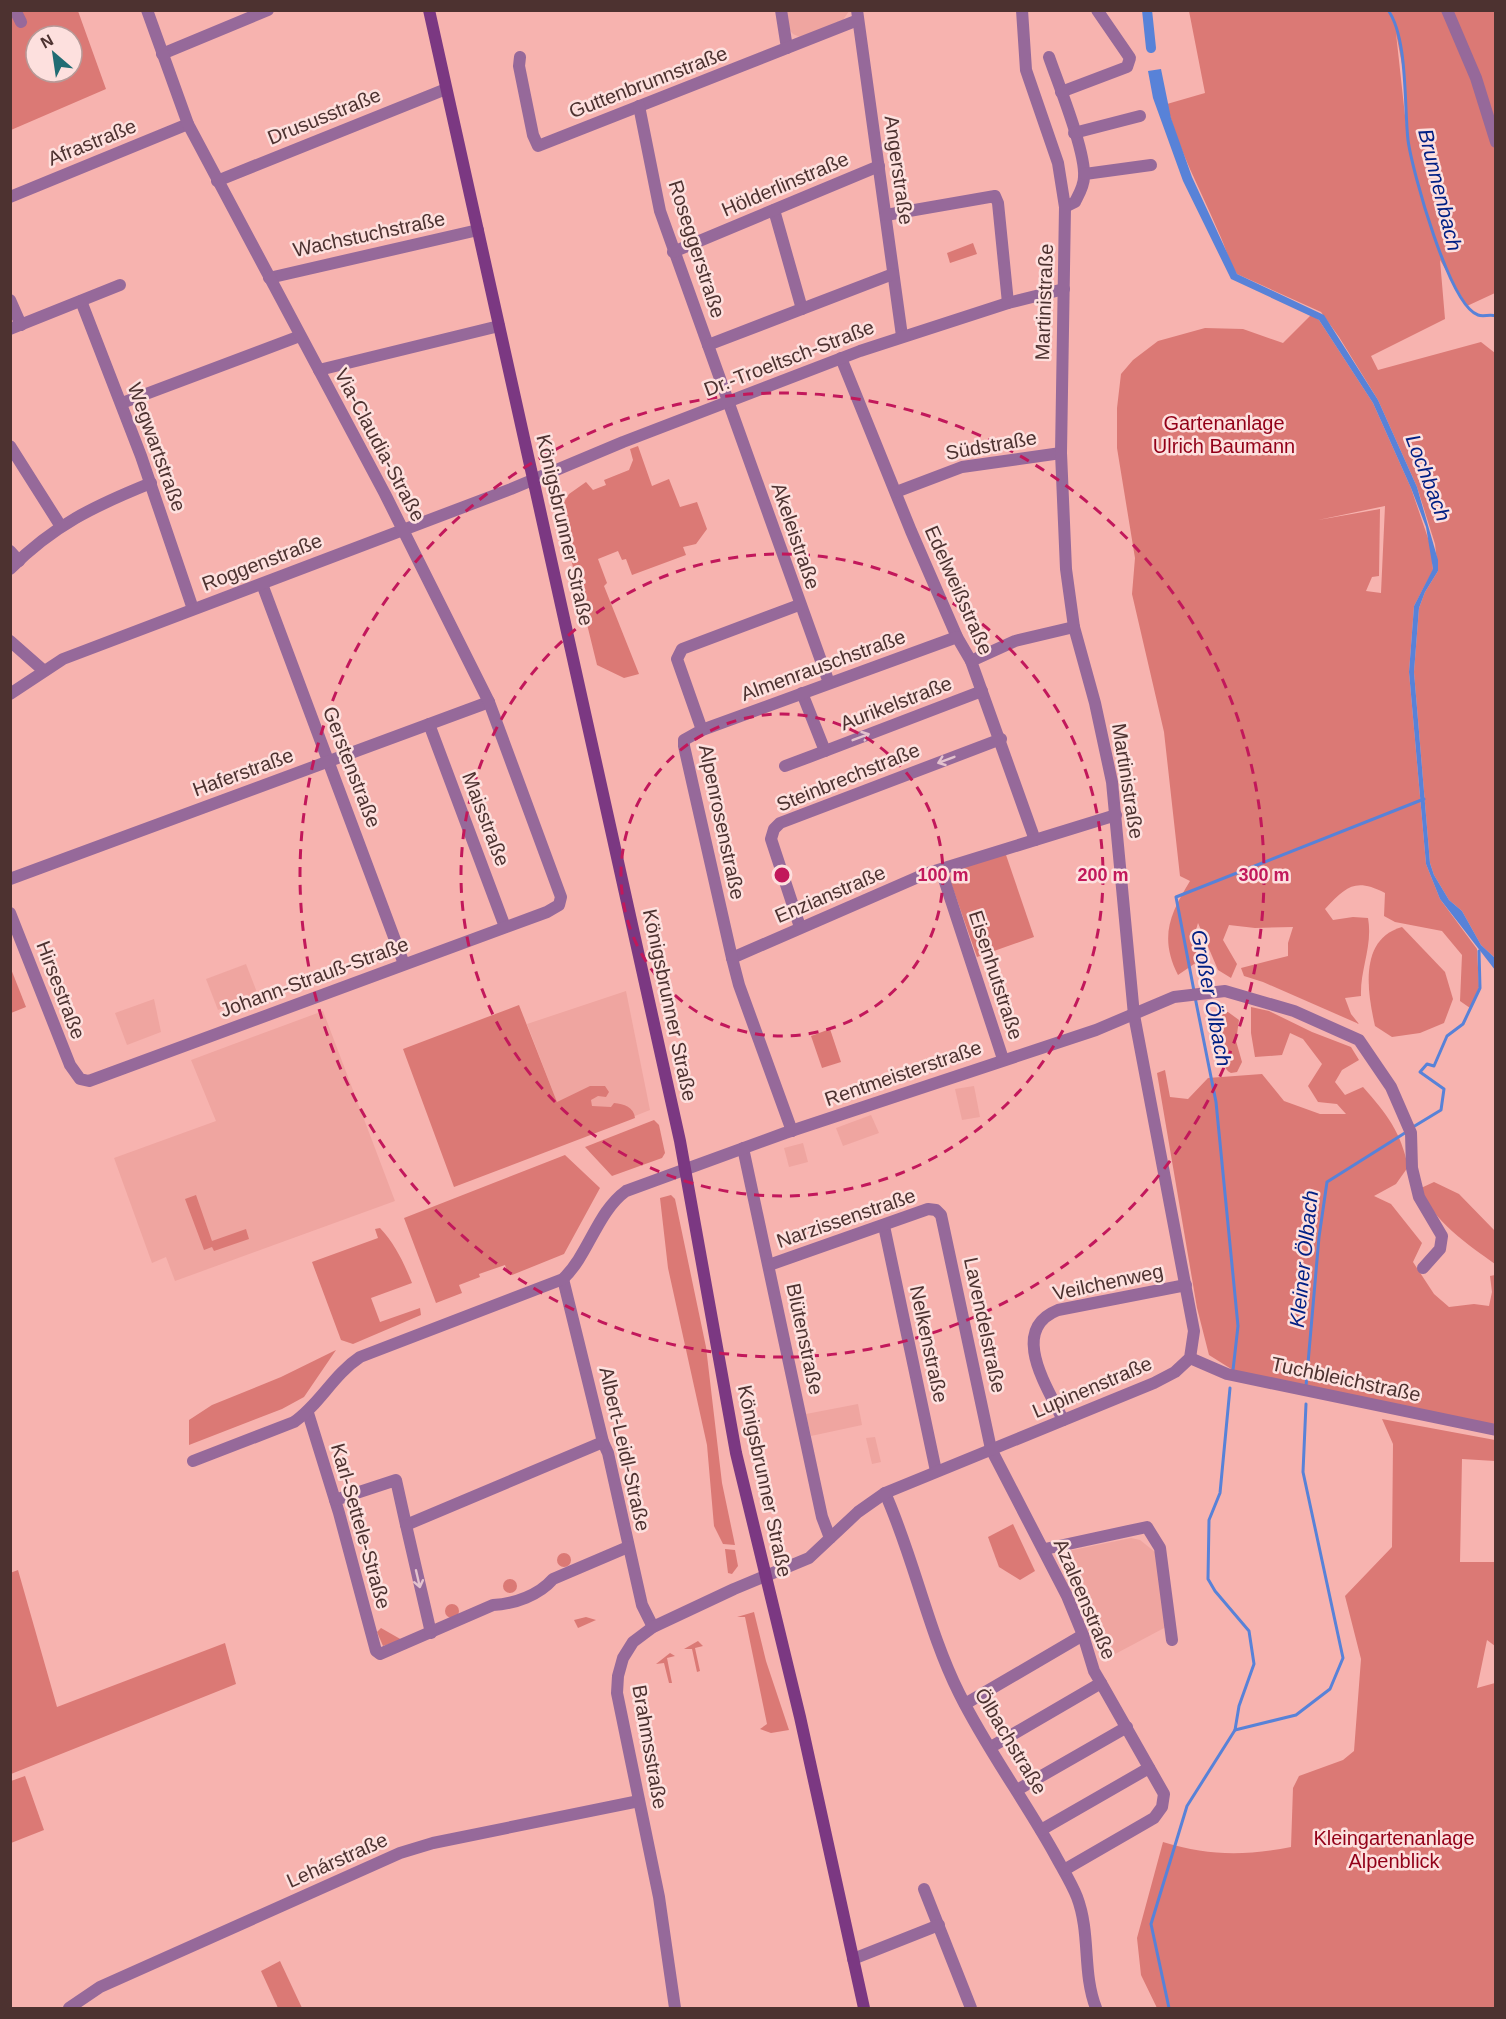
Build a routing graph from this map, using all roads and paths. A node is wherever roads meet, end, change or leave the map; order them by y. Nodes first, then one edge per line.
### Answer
1 (147, 10) edge
2 (268, 10) edge
3 (429, 10) edge
4 (781, 10) edge
5 (1022, 10) edge
6 (1097, 10) edge
7 (1448, 10) edge
8 (857, 15) edge
9 (787, 48) junction
10 (162, 54) junction
11 (520, 57) dead end
12 (1049, 57) dead end
13 (447, 89) junction
14 (1061, 92) junction
15 (639, 106) junction
16 (1140, 116) dead end
17 (188, 124) junction
18 (1074, 133) junction
19 (1496, 142) edge
20 (1151, 165) dead end
21 (879, 166) junction
22 (1085, 174) junction
23 (217, 181) junction
24 (10, 196) edge
25 (1065, 207) junction
26 (774, 210) junction
27 (886, 215) junction
28 (478, 230) junction
29 (673, 252) junction
30 (893, 274) junction
31 (269, 278) junction
32 (120, 285) dead end
33 (1064, 289) junction
34 (10, 300) edge
35 (81, 301) junction
36 (1008, 303) junction
37 (802, 309) junction
38 (499, 326) junction
39 (16, 327) edge
40 (300, 336) junction
41 (902, 336) junction
42 (708, 345) junction
43 (840, 358) junction
44 (319, 370) junction
45 (730, 400) junction
46 (122, 403) junction
47 (10, 446) edge
48 (1060, 453) junction
49 (533, 479) junction
50 (151, 483) junction
51 (896, 492) junction
52 (60, 525) junction
53 (403, 530) junction
54 (13, 560) edge
55 (262, 584) junction
56 (799, 604) junction
57 (193, 609) junction
58 (1074, 627) junction
59 (957, 637) junction
60 (10, 641) edge
61 (971, 661) junction
62 (43, 670) junction
63 (830, 683) junction
64 (982, 691) junction
65 (802, 693) junction
66 (10, 694) edge
67 (489, 702) junction
68 (429, 724) junction
69 (702, 730) junction
70 (1001, 739) junction
71 (825, 751) junction
72 (329, 762) junction
73 (785, 766) dead end
74 (1116, 815) junction
75 (1035, 840) junction
76 (940, 870) junction
77 (10, 879) edge
78 (559, 905) joint
79 (10, 913) edge
80 (506, 927) junction
81 (800, 927) junction
82 (732, 958) junction
83 (404, 964) junction
84 (1134, 1015) junction
85 (1003, 1059) junction
86 (80, 1079) joint
87 (792, 1131) junction
88 (743, 1148) junction
89 (685, 1169) junction
90 (936, 1210) joint
91 (884, 1226) junction
92 (769, 1266) junction
93 (1423, 1268) dead end
94 (563, 1279) junction
95 (1186, 1285) junction
96 (1190, 1358) junction
97 (308, 1413) junction
98 (1063, 1420) junction
99 (1496, 1430) edge
100 (603, 1442) junction
101 (991, 1449) junction
102 (193, 1461) dead end
103 (936, 1471) junction
104 (885, 1493) junction
105 (335, 1500) junction
106 (406, 1525) junction
107 (830, 1538) junction
108 (628, 1547) junction
109 (1045, 1549) junction
110 (765, 1577) junction
111 (653, 1627) junction
112 (431, 1633) junction
113 (1083, 1635) junction
114 (1172, 1640) dead end
115 (1101, 1683) junction
116 (965, 1704) junction
117 (1127, 1727) junction
118 (991, 1747) junction
119 (1149, 1768) junction
120 (1017, 1790) junction
121 (639, 1801) junction
122 (1041, 1830) junction
123 (1064, 1870) junction
124 (924, 1889) dead end
125 (939, 1925) junction
126 (853, 1959) junction
127 (69, 2008) edge
128 (675, 2008) edge
129 (864, 2008) edge
130 (971, 2008) edge
131 (1096, 2008) edge

1 - 10 street, Via-Claudia-Straße
2 - 10 street
3 - 13 main road, Königsbrunner Straße
4 - 9 street
5 - 25 street, Martinistraße
6 - 14 street
7 - 19 street
8 - 9 street, Guttenbrunnstraße
8 - 21 street, Angerstraße
9 - 15 street, Guttenbrunnstraße
10 - 17 street, Via-Claudia-Straße
11 - 15 street, Guttenbrunnstraße
12 - 14 street
13 - 23 street, Drususstraße
13 - 28 main road, Königsbrunner Straße
14 - 18 street
15 - 29 street, Roseggerstraße
16 - 18 street
17 - 23 street, Via-Claudia-Straße
17 - 24 street, Afrastraße
18 - 22 street
20 - 22 street
21 - 26 street, Hölderlinstraße
21 - 27 street, Angerstraße
22 - 25 street
23 - 31 street, Via-Claudia-Straße
25 - 33 street, Martinistraße
26 - 29 street, Hölderlinstraße
26 - 37 street
27 - 30 street, Angerstraße
27 - 36 street
28 - 31 street, Wachstuchstraße
28 - 38 main road, Königsbrunner Straße
29 - 42 street, Roseggerstraße
30 - 37 street
30 - 41 street, Angerstraße
31 - 40 street, Via-Claudia-Straße
32 - 35 street
33 - 36 street, Dr.-Troeltsch-Straße
33 - 48 street, Martinistraße
34 - 39 street
35 - 39 street
35 - 46 street, Wegwartstraße
36 - 41 street, Dr.-Troeltsch-Straße
37 - 42 street
38 - 44 street
38 - 49 main road, Königsbrunner Straße
40 - 44 street, Via-Claudia-Straße
40 - 46 street
41 - 43 street, Dr.-Troeltsch-Straße
42 - 45 street, Roseggerstraße
43 - 45 street, Dr.-Troeltsch-Straße
43 - 51 street, Edelweißstraße
44 - 53 street, Via-Claudia-Straße
45 - 49 street, Dr.-Troeltsch-Straße
45 - 56 street, Akeleistraße
46 - 50 street, Wegwartstraße
47 - 52 street
48 - 51 street, Südstraße
48 - 58 street, Martinistraße
49 - 53 street, Roggenstraße
49 - 89 main road, Königsbrunner Straße
50 - 52 street
50 - 57 street, Wegwartstraße
51 - 59 street, Edelweißstraße
52 - 54 street
53 - 55 street, Roggenstraße
53 - 67 street, Via-Claudia-Straße
55 - 57 street, Roggenstraße
55 - 72 street, Gerstenstraße
56 - 63 street, Akeleistraße
56 - 69 street, Alpenrosenstraße
57 - 62 street, Roggenstraße
58 - 61 street
58 - 74 street, Martinistraße
59 - 61 street, Edelweißstraße
59 - 63 street, Almenrauschstraße
60 - 62 street
61 - 64 street, Edelweißstraße
62 - 66 street, Roggenstraße
63 - 65 street, Almenrauschstraße
64 - 70 street, Edelweißstraße
71 -> 64 street, Aurikelstraße
65 - 69 street, Almenrauschstraße
65 - 71 street, Aurikelstraße
67 - 68 street, Haferstraße
67 - 78 street, Via-Claudia-Straße
68 - 72 street, Haferstraße
68 - 80 street, Maisstraße
69 - 82 street, Alpenrosenstraße
70 - 75 street, Edelweißstraße
70 -> 81 street, Steinbrechstraße
71 - 73 street, Aurikelstraße
72 - 77 street, Haferstraße
72 - 83 street, Gerstenstraße
74 - 75 street, Enzianstraße
74 - 84 street, Martinistraße
75 - 76 street, Enzianstraße
76 - 81 street, Enzianstraße
76 - 85 street, Eisenhutstraße
78 - 80 street, Johann-Strauß-Straße
79 - 86 street, Hirsestraße
80 - 83 street, Johann-Strauß-Straße
81 - 82 street, Enzianstraße
82 - 87 street, Alpenrosenstraße
83 - 86 street, Johann-Strauß-Straße
84 - 85 street, Rentmeisterstraße
84 - 93 street
84 - 95 street
85 - 87 street, Rentmeisterstraße
87 - 88 street, Rentmeisterstraße
88 - 89 street, Rentmeisterstraße
88 - 92 street, Blütenstraße
89 - 94 street, Rentmeisterstraße
89 - 110 main road, Königsbrunner Straße
90 - 91 street, Narzissenstraße
90 - 101 street, Lavendelstraße
91 - 92 street, Narzissenstraße
91 - 103 street, Nelkenstraße
92 - 107 street, Blütenstraße
94 - 97 street
94 - 100 street, Albert-Leidl-Straße
95 - 96 street
95 - 98 street, Veilchenweg
96 - 98 street, Lupinenstraße
96 - 99 street, Tuchbleichstraße
97 - 102 street
97 - 105 street, Karl-Settele-Straße
98 - 101 street, Lupinenstraße
100 - 106 street
100 - 108 street, Albert-Leidl-Straße
101 - 103 street, Lupinenstraße
101 - 109 street, Azaleenstraße
103 - 104 street, Lupinenstraße
104 - 107 street, Lupinenstraße
104 - 116 street, Ölbachstraße
105 - 106 street
105 - 112 street, Karl-Settele-Straße
106 -> 112 street
107 - 110 street, Lupinenstraße
108 - 111 street, Albert-Leidl-Straße
108 - 112 street
109 - 113 street, Azaleenstraße
109 - 114 street
110 - 111 street, Brahmsstraße
110 - 126 main road, Königsbrunner Straße
111 - 121 street, Brahmsstraße
113 - 115 street, Azaleenstraße
113 - 116 street
115 - 117 street
115 - 118 street, Azaleenstraße
116 - 118 street, Ölbachstraße
117 - 119 street
117 - 120 street
118 - 120 street, Ölbachstraße
119 - 122 street
119 - 123 street
120 - 122 street, Ölbachstraße
121 - 127 street, Lehárstraße
121 - 128 street, Brahmsstraße
122 - 123 street, Ölbachstraße
123 - 131 street, Ölbachstraße
124 - 125 street
125 - 126 street
125 - 130 street
126 - 129 main road, Königsbrunner Straße

